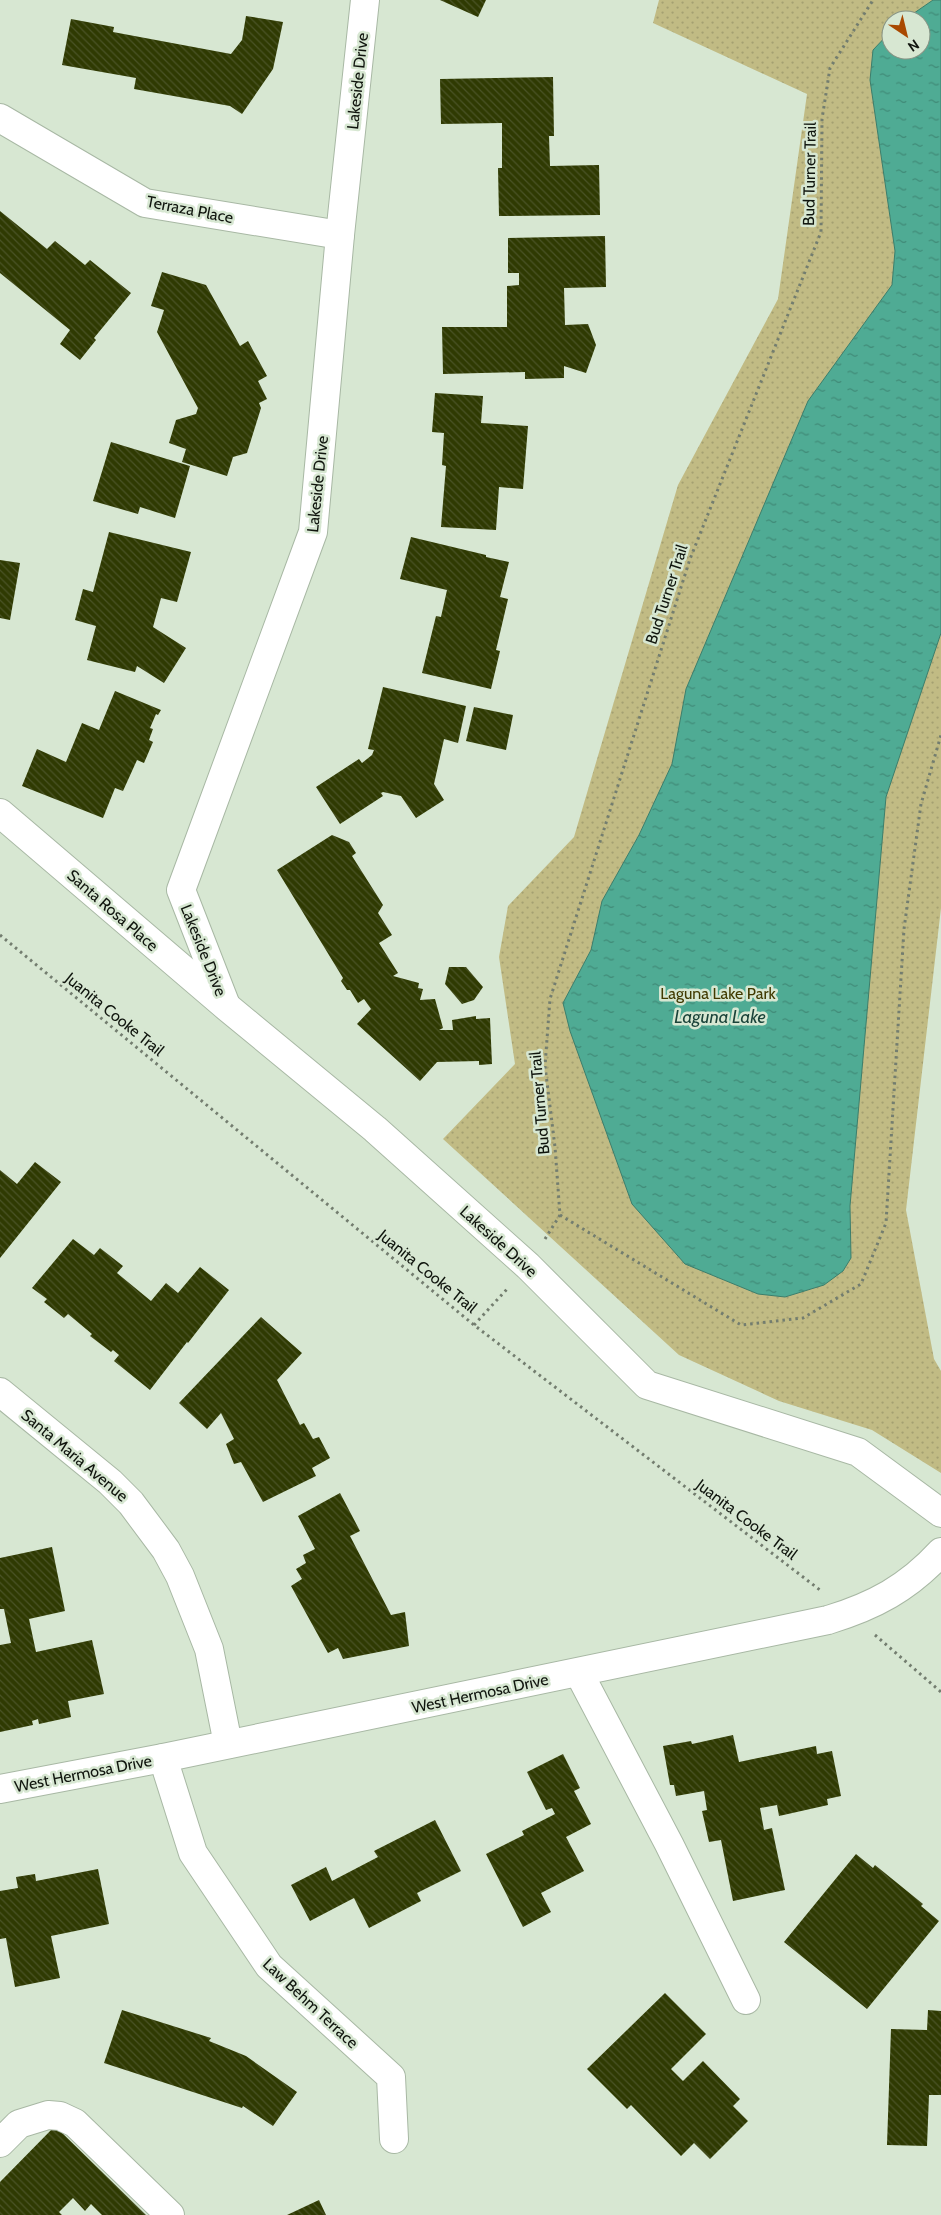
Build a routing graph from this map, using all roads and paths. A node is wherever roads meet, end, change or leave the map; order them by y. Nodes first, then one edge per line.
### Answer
1 (366, 0) edge
2 (873, 0) edge
3 (0, 118) edge
4 (340, 235) junction
5 (941, 735) edge
6 (0, 813) edge
7 (0, 935) edge
8 (227, 1007) junction
9 (0, 1392) edge
10 (941, 1513) edge
11 (941, 1552) edge
12 (850, 1613) junction
13 (579, 1673) junction
14 (941, 1692) edge
15 (228, 1744) junction
16 (163, 1758) junction
17 (0, 1789) edge
18 (746, 2000) dead end
19 (394, 2139) dead end
20 (0, 2143) edge
21 (170, 2215) edge

1 - 4 street, Lakeside Drive
2 - 5 path, Bud Turner Trail
3 - 4 street, Terraza Place
4 - 8 street, Lakeside Drive
6 - 8 street, Santa Rosa Place
7 - 12 path, Juanita Cooke Trail
8 - 10 street, Lakeside Drive
9 - 15 street, Santa Maria Avenue
11 - 12 street, West Hermosa Drive
12 - 13 street, West Hermosa Drive
12 - 14 path, Juanita Cooke Trail
13 - 15 street, West Hermosa Drive
13 - 18 street
15 - 16 street, West Hermosa Drive
16 - 17 street, West Hermosa Drive
16 - 19 street, Law Behm Terrace
20 - 21 street

